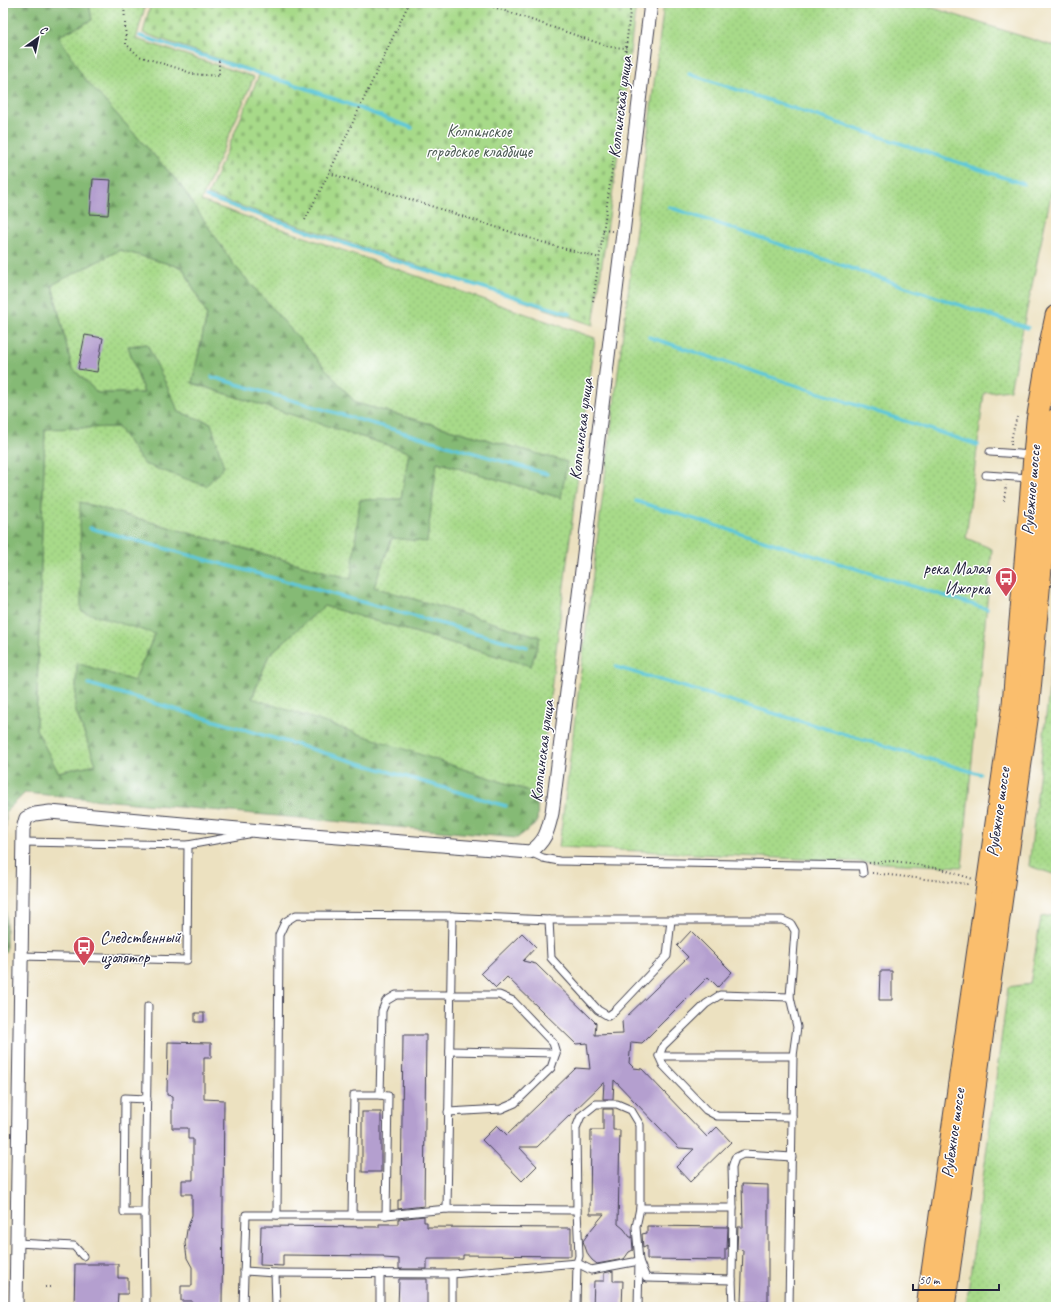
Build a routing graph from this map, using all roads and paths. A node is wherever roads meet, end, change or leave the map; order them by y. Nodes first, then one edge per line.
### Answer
1 (124, 3) edge
2 (409, 3) edge
3 (482, 3) edge
4 (631, 3) edge
5 (651, 3) edge
6 (627, 48) junction
7 (219, 59) dead end
8 (329, 174) junction
9 (305, 220) dead end
10 (603, 230) junction
11 (607, 231) dead end
12 (600, 258) junction
13 (593, 301) dead end
14 (1056, 316) edge
15 (1056, 419) edge
16 (990, 452) dead end
17 (1047, 456) edge
18 (986, 475) dead end
19 (1046, 478) edge
20 (261, 831) junction
21 (23, 842) junction
22 (188, 845) junction
23 (530, 852) junction
24 (862, 870) junction
25 (452, 916) junction
26 (549, 920) junction
27 (671, 920) junction
28 (21, 956) junction
29 (451, 994) junction
30 (790, 997) junction
31 (148, 1006) dead end
32 (450, 1050) junction
33 (556, 1053) junction
34 (659, 1056) junction
35 (794, 1056) junction
36 (380, 1095) junction
37 (147, 1099) junction
38 (448, 1112) junction
39 (792, 1118) junction
40 (792, 1157) junction
41 (640, 1208) junction
42 (733, 1208) junction
43 (447, 1209) junction
44 (577, 1210) junction
45 (145, 1212) junction
46 (277, 1215) junction
47 (352, 1215) junction
48 (386, 1215) junction
49 (17, 1244) junction
50 (83, 1256) dead end
51 (639, 1261) junction
52 (577, 1263) junction
53 (244, 1271) junction
54 (275, 1273) junction
55 (380, 1273) junction
56 (452, 1274) junction
57 (732, 1280) junction
58 (45, 1287) dead end
59 (52, 1287) dead end
60 (16, 1307) edge
61 (146, 1307) edge
62 (243, 1307) edge
63 (276, 1307) edge
64 (380, 1307) edge
65 (452, 1307) edge
66 (576, 1307) edge
67 (638, 1307) edge
68 (733, 1307) edge
69 (789, 1307) edge
70 (927, 1307) edge
71 (944, 1307) edge

1 - 7 path
2 - 8 path
3 - 6 path
4 - 6 path
5 - 23 street, Колпинская улица
6 - 10 path
8 - 9 path
8 - 12 path
10 - 11 path
10 - 12 path
12 - 13 path
14 - 17 main road, Рубежное шоссе
15 - 17 main road, Рубежное шоссе
16 - 17 lane
17 - 19 main road, Рубежное шоссе
18 - 19 lane
19 - 70 main road, Рубежное шоссе
19 - 71 main road, Рубежное шоссе
20 - 21 street
20 - 22 lane
20 - 23 street
21 - 22 lane
21 - 28 street
22 - 28 lane
23 - 24 lane
24 - 24 path
25 - 26 lane
25 - 29 lane
25 - 46 lane
26 - 27 lane
26 - 27 lane
27 - 30 lane
28 - 49 street
29 - 32 lane
29 - 33 lane
29 - 36 lane
30 - 34 lane
30 - 35 lane
31 - 37 lane
32 - 33 lane
32 - 38 lane
33 - 38 lane
34 - 35 lane
34 - 39 lane
35 - 39 lane
36 - 47 lane
36 - 48 lane
37 - 45 lane
37 - 45 lane
38 - 43 lane
39 - 40 lane
40 - 42 lane
40 - 69 lane
41 - 42 lane
41 - 44 lane
41 - 51 lane
42 - 57 lane
43 - 44 lane
43 - 48 lane
44 - 52 lane
45 - 61 lane
46 - 47 lane
46 - 53 lane
47 - 48 lane
49 - 50 lane
49 - 60 street
51 - 52 lane
51 - 57 lane
51 - 67 lane
52 - 56 lane
52 - 66 lane
53 - 54 lane
53 - 62 lane
54 - 55 lane
54 - 63 lane
55 - 56 lane
55 - 64 lane
56 - 65 lane
57 - 68 lane
58 - 59 path

